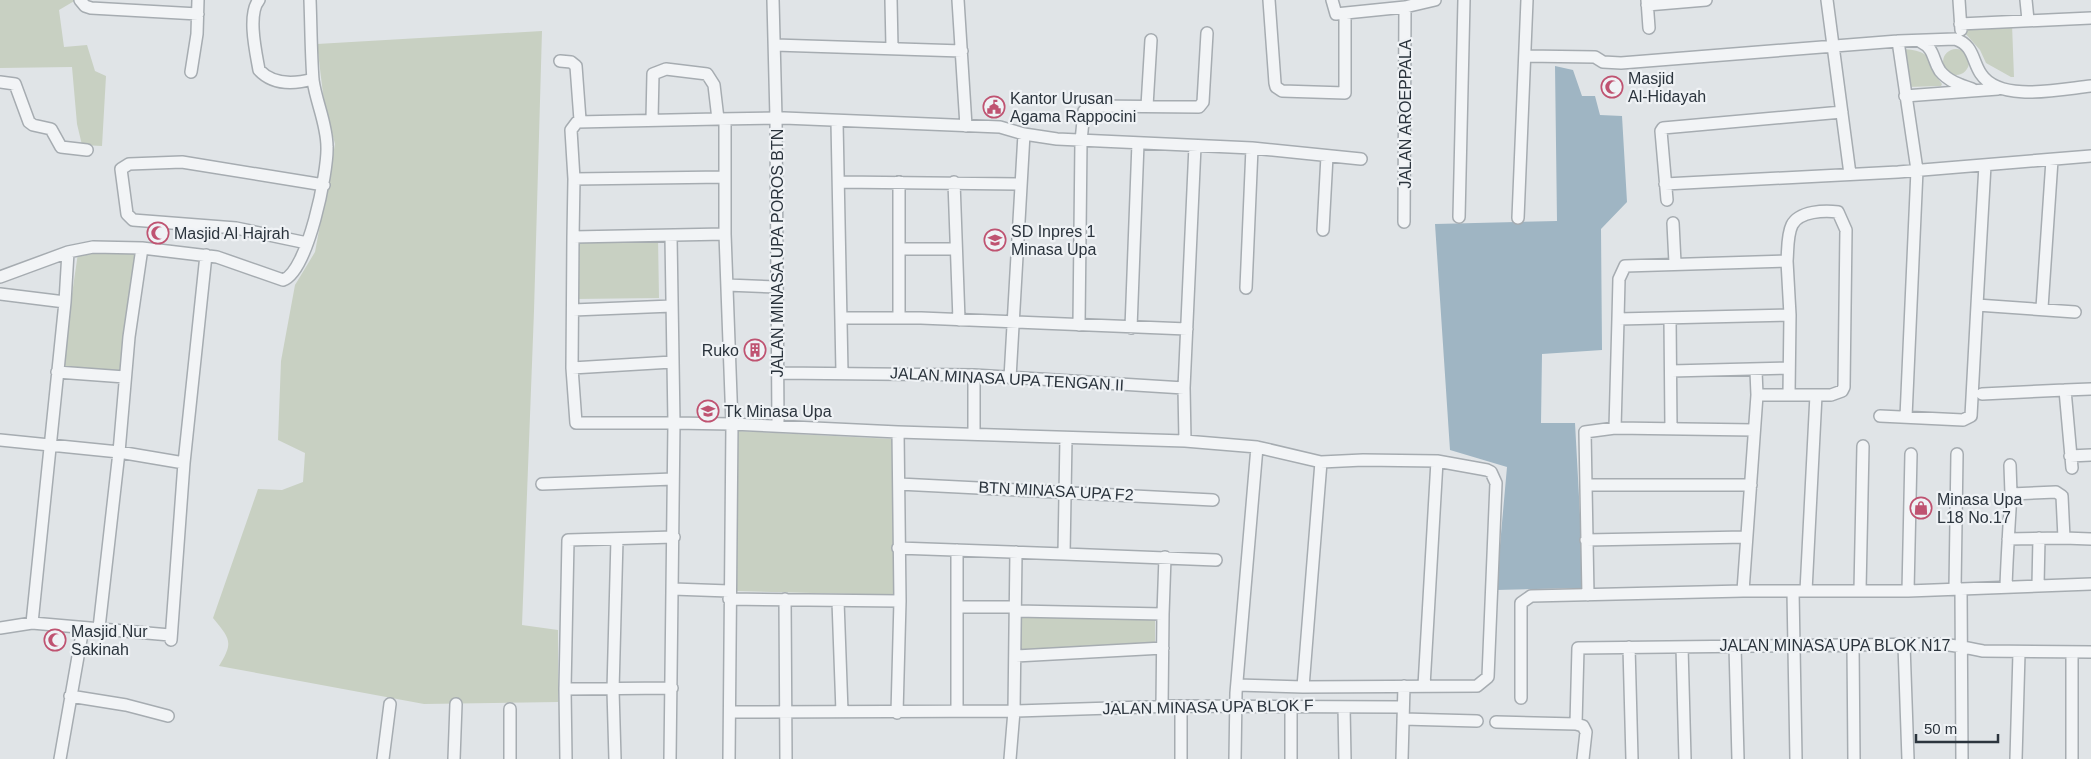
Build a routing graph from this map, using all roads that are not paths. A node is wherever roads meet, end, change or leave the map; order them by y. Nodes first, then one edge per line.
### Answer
1 (80, 0) edge
2 (198, 0) edge
3 (259, 0) edge
4 (310, 0) edge
5 (773, 0) edge
6 (891, 0) edge
7 (958, 0) edge
8 (1269, 0) edge
9 (1332, 0) edge
10 (1435, 0) edge
11 (1464, 0) edge
12 (1527, 0) edge
13 (1706, 0) edge
14 (1827, 0) edge
15 (1959, 0) edge
16 (2026, 0) edge
17 (1647, 2) edge
18 (1405, 7) junction
19 (198, 14) junction
20 (1341, 14) junction
21 (2091, 18) edge
22 (2028, 20) junction
23 (1960, 24) junction
24 (1648, 28) dead end
25 (1207, 33) dead end
26 (1151, 40) dead end
27 (1898, 41) junction
28 (1919, 41) junction
29 (1962, 41) junction
30 (775, 45) junction
31 (1833, 46) junction
32 (892, 48) junction
33 (962, 51) junction
34 (1524, 56) junction
35 (560, 61) dead end
36 (191, 72) dead end
37 (313, 79) junction
38 (0, 82) edge
39 (2091, 86) edge
40 (1998, 89) junction
41 (1977, 90) junction
42 (1905, 96) junction
43 (1147, 106) junction
44 (1842, 112) junction
45 (776, 118) junction
46 (652, 119) junction
47 (721, 119) junction
48 (580, 120) junction
49 (836, 122) junction
50 (966, 126) junction
51 (1024, 134) junction
52 (1081, 141) junction
53 (1138, 143) junction
54 (1195, 146) junction
55 (1252, 148) junction
56 (87, 150) dead end
57 (1327, 156) junction
58 (2091, 156) edge
59 (1361, 159) dead end
60 (2052, 160) junction
61 (1985, 165) junction
62 (1917, 170) junction
63 (1850, 174) junction
64 (725, 177) junction
65 (574, 179) junction
66 (839, 182) junction
67 (899, 182) junction
68 (954, 182) junction
69 (1020, 184) junction
70 (1665, 184) junction
71 (324, 185) junction
72 (1666, 200) dead end
73 (1459, 217) dead end
74 (1518, 218) dead end
75 (1404, 222) dead end
76 (1674, 223) dead end
77 (1323, 230) dead end
78 (725, 234) junction
79 (671, 236) junction
80 (573, 237) junction
81 (307, 243) junction
82 (142, 248) junction
83 (899, 249) junction
84 (956, 249) junction
85 (68, 252) junction
86 (206, 255) junction
87 (1787, 260) junction
88 (1675, 263) junction
89 (0, 277) edge
90 (727, 285) junction
91 (777, 287) junction
92 (1246, 288) dead end
93 (0, 294) edge
94 (65, 302) junction
95 (1977, 305) junction
96 (672, 306) junction
97 (2042, 308) junction
98 (573, 310) junction
99 (2075, 312) dead end
100 (1790, 315) junction
101 (842, 318) junction
102 (898, 318) junction
103 (1670, 318) junction
104 (1618, 319) junction
105 (959, 320) junction
106 (1014, 322) junction
107 (1079, 325) junction
108 (1131, 328) junction
109 (1187, 329) junction
110 (672, 362) junction
111 (572, 368) junction
112 (1789, 368) junction
113 (1671, 370) junction
114 (1756, 370) junction
115 (57, 372) junction
116 (842, 372) junction
117 (778, 373) junction
118 (974, 375) junction
119 (125, 377) junction
120 (1010, 378) junction
121 (1184, 388) junction
122 (2091, 389) edge
123 (2065, 390) junction
124 (1789, 394) junction
125 (1982, 394) dead end
126 (1757, 395) junction
127 (1816, 395) junction
128 (1880, 416) dead end
129 (1906, 417) junction
130 (674, 423) junction
131 (732, 424) junction
132 (778, 425) junction
133 (1615, 428) junction
134 (1671, 428) junction
135 (1754, 430) junction
136 (898, 432) junction
137 (974, 434) junction
138 (1066, 438) junction
139 (0, 440) edge
140 (1185, 441) junction
141 (50, 446) junction
142 (1863, 446) dead end
143 (1257, 447) junction
144 (119, 452) junction
145 (1911, 454) dead end
146 (1957, 454) dead end
147 (2070, 456) junction
148 (2091, 456) edge
149 (1437, 461) junction
150 (1321, 462) junction
151 (184, 463) junction
152 (2010, 466) dead end
153 (2072, 468) dead end
154 (674, 480) junction
155 (542, 484) dead end
156 (899, 484) junction
157 (1586, 485) junction
158 (1751, 485) junction
159 (1063, 491) junction
160 (2011, 494) junction
161 (1213, 500) dead end
162 (674, 537) junction
163 (1746, 537) junction
164 (2039, 538) junction
165 (2064, 538) junction
166 (617, 539) junction
167 (2008, 539) junction
168 (2091, 539) edge
169 (1586, 540) junction
170 (898, 548) junction
171 (957, 550) junction
172 (1016, 552) junction
173 (1064, 554) junction
174 (1165, 557) junction
175 (1216, 560) dead end
176 (2091, 584) edge
177 (2038, 585) junction
178 (2006, 587) junction
179 (673, 589) junction
180 (1958, 589) junction
181 (1860, 590) junction
182 (1908, 590) junction
183 (1743, 591) junction
184 (1792, 591) junction
185 (1806, 591) junction
186 (729, 595) junction
187 (1588, 595) junction
188 (785, 599) junction
189 (900, 600) junction
190 (838, 601) junction
191 (957, 607) junction
192 (1015, 609) junction
193 (1163, 614) junction
194 (32, 623) junction
195 (0, 628) edge
196 (83, 628) junction
197 (99, 628) junction
198 (1853, 645) junction
199 (1904, 645) junction
200 (1962, 645) junction
201 (1735, 646) junction
202 (1794, 646) junction
203 (1629, 647) junction
204 (1682, 647) junction
205 (1163, 648) junction
206 (2072, 652) junction
207 (2091, 652) edge
208 (2019, 653) junction
209 (1015, 656) junction
210 (1237, 685) junction
211 (1404, 686) junction
212 (1424, 686) junction
213 (1303, 687) junction
214 (672, 688) junction
215 (565, 689) junction
216 (613, 690) junction
217 (70, 696) junction
218 (1522, 698) dead end
219 (390, 704) dead end
220 (456, 704) dead end
221 (1291, 705) junction
222 (1162, 706) junction
223 (1181, 706) junction
224 (1235, 706) junction
225 (1344, 707) junction
226 (510, 709) dead end
227 (957, 711) junction
228 (1014, 711) junction
229 (730, 712) junction
230 (842, 712) junction
231 (786, 713) junction
232 (897, 713) junction
233 (1403, 713) junction
234 (168, 716) dead end
235 (1477, 721) dead end
236 (1496, 722) dead end
237 (1576, 724) junction
238 (60, 759) edge
239 (383, 759) edge
240 (454, 759) edge
241 (510, 759) edge
242 (566, 759) edge
243 (615, 759) edge
244 (670, 759) edge
245 (730, 759) edge
246 (786, 759) edge
247 (1010, 759) edge
248 (1181, 759) edge
249 (1235, 759) edge
250 (1291, 759) edge
251 (1344, 759) edge
252 (1402, 759) edge
253 (1583, 759) edge
254 (1632, 759) edge
255 (1684, 759) edge
256 (1738, 759) edge
257 (1796, 759) edge
258 (1854, 759) edge
259 (1908, 759) edge
260 (1962, 759) edge
261 (2016, 759) edge
262 (2072, 759) edge

1 - 19 street
2 - 19 street
3 - 37 street
4 - 37 street
5 - 30 street, JALAN MINASA UPA POROS BTN
6 - 32 street
7 - 33 street
8 - 20 street
9 - 20 street
10 - 18 street
11 - 73 street
12 - 34 street
13 - 17 street
14 - 31 street
15 - 23 street
16 - 22 street
17 - 24 street
18 - 20 street
18 - 75 street, JALAN AROEPPALA
19 - 36 street
21 - 22 street
22 - 23 street
23 - 29 street
25 - 43 street
26 - 43 street
27 - 28 street
27 - 31 street
27 - 42 street
28 - 29 street
28 - 41 street
29 - 40 street
30 - 32 street
30 - 45 street, JALAN MINASA UPA POROS BTN
31 - 34 street
31 - 44 street
32 - 33 street
33 - 50 street
34 - 74 street
35 - 48 street
37 - 71 street
38 - 56 street
39 - 40 street
40 - 41 street
41 - 42 street
42 - 62 street
43 - 52 street
44 - 63 street
44 - 70 street
45 - 47 street
45 - 49 street
45 - 91 street, JALAN MINASA UPA POROS BTN
46 - 47 street
46 - 47 street
46 - 48 street
47 - 64 street
48 - 65 street
49 - 50 street
49 - 66 street
50 - 51 street
51 - 52 street
51 - 69 street
52 - 53 street
52 - 107 street
53 - 54 street
53 - 108 street
54 - 55 street
54 - 109 street
55 - 57 street
55 - 92 street
57 - 59 street
57 - 77 street
58 - 60 street
60 - 61 street
60 - 97 street
61 - 62 street
61 - 95 street
62 - 63 street
62 - 129 street
63 - 70 street
64 - 65 street
64 - 78 street
65 - 80 street
66 - 67 street
66 - 101 street
67 - 68 street
67 - 83 street
68 - 69 street
68 - 84 street
69 - 106 street
70 - 72 street
71 - 81 street
71 - 81 street
76 - 88 street
78 - 79 street
78 - 90 street
79 - 80 street
79 - 96 street
80 - 98 street
81 - 86 street
82 - 85 street
82 - 86 street
82 - 119 street
83 - 84 street
83 - 102 street
84 - 105 street
85 - 89 street
85 - 94 street
86 - 151 street
87 - 88 street
87 - 100 street
87 - 127 street
88 - 104 street
90 - 91 street
90 - 131 street
91 - 117 street, JALAN MINASA UPA POROS BTN
93 - 94 street
94 - 115 street
95 - 97 street
95 - 129 street
96 - 98 street
96 - 110 street
97 - 99 street
98 - 111 street
100 - 103 street
100 - 112 street
101 - 102 street
101 - 116 street
102 - 105 street
103 - 104 street
103 - 113 street
104 - 133 street
105 - 106 street
106 - 107 street
106 - 120 street
107 - 108 street
108 - 109 street
109 - 121 street
110 - 111 street
110 - 130 street
111 - 130 street
112 - 114 street
112 - 124 street
113 - 114 street
113 - 134 street
114 - 126 street
115 - 119 street
115 - 141 street
116 - 117 street, JALAN MINASA UPA TENGAN II
116 - 118 street, JALAN MINASA UPA TENGAN II
117 - 132 street, JALAN MINASA UPA POROS BTN
118 - 120 street, JALAN MINASA UPA TENGAN II
118 - 137 street
119 - 144 street
120 - 121 street, JALAN MINASA UPA TENGAN II
121 - 140 street
122 - 123 street
123 - 125 street
123 - 147 street
124 - 126 street
124 - 127 street
126 - 135 street
127 - 185 street
128 - 129 street
130 - 131 street
130 - 154 street
131 - 132 street
131 - 186 street
132 - 136 street
133 - 134 street
133 - 157 street
134 - 135 street
135 - 158 street
136 - 137 street
136 - 156 street
137 - 138 street
138 - 140 street
138 - 159 street
139 - 141 street
140 - 143 street
141 - 144 street
141 - 194 street
142 - 181 street
143 - 150 street
143 - 210 street
144 - 151 street
144 - 197 street
145 - 182 street
146 - 180 street
147 - 148 street
147 - 153 street
149 - 150 street
149 - 212 street
149 - 212 street
150 - 213 street
151 - 197 street
152 - 160 street
154 - 155 street
154 - 162 street
156 - 159 street, BTN MINASA UPA F2
156 - 170 street
157 - 158 street
157 - 169 street
158 - 163 street
159 - 161 street, BTN MINASA UPA F2
159 - 173 street
160 - 165 street
160 - 167 street
162 - 166 street
162 - 179 street
163 - 169 street
163 - 183 street
164 - 165 street
164 - 167 street
164 - 177 street
165 - 168 street
166 - 215 street
166 - 216 street
167 - 178 street
169 - 187 street
170 - 171 street
170 - 189 street
171 - 172 street
171 - 191 street
172 - 173 street
172 - 192 street
173 - 174 street
174 - 175 street
174 - 193 street
176 - 177 street
177 - 178 street
178 - 180 street
179 - 186 street
179 - 214 street
180 - 182 street
180 - 200 street
181 - 182 street
181 - 185 street
183 - 184 street
183 - 187 street
184 - 185 street
184 - 202 street
186 - 188 street
186 - 229 street
187 - 218 street
188 - 190 street
188 - 231 street
189 - 190 street
189 - 232 street
190 - 230 street
191 - 192 street
191 - 227 street
192 - 193 street
192 - 209 street
193 - 205 street
194 - 195 street
194 - 196 street
196 - 197 street
196 - 217 street
198 - 199 street, JALAN MINASA UPA BLOK N17
198 - 202 street, JALAN MINASA UPA BLOK N17
198 - 258 street
199 - 200 street, JALAN MINASA UPA BLOK N17
199 - 259 street
200 - 208 street, JALAN MINASA UPA BLOK N17
200 - 260 street
201 - 202 street, JALAN MINASA UPA BLOK N17
201 - 204 street, JALAN MINASA UPA BLOK N17
201 - 256 street
202 - 257 street
203 - 204 street, JALAN MINASA UPA BLOK N17
203 - 237 street, JALAN MINASA UPA BLOK N17
203 - 254 street
204 - 255 street
205 - 209 street
205 - 222 street
206 - 207 street, JALAN MINASA UPA BLOK N17
206 - 208 street, JALAN MINASA UPA BLOK N17
206 - 262 street
208 - 261 street
209 - 228 street
210 - 213 street
210 - 224 street
211 - 212 street
211 - 213 street
211 - 233 street
214 - 216 street
214 - 244 street
215 - 216 street
215 - 242 street
216 - 243 street
217 - 234 street
217 - 238 street
219 - 239 street
220 - 240 street
221 - 224 street, JALAN MINASA UPA BLOK F
221 - 225 street, JALAN MINASA UPA BLOK F
221 - 250 street
222 - 223 street, JALAN MINASA UPA BLOK F
222 - 228 street, JALAN MINASA UPA BLOK F
223 - 224 street, JALAN MINASA UPA BLOK F
223 - 248 street
224 - 249 street
225 - 233 street, JALAN MINASA UPA BLOK F
225 - 251 street
226 - 241 street
227 - 228 street, JALAN MINASA UPA BLOK F
227 - 232 street, JALAN MINASA UPA BLOK F
228 - 247 street
229 - 231 street, JALAN MINASA UPA BLOK F
229 - 245 street
230 - 231 street, JALAN MINASA UPA BLOK F
230 - 232 street, JALAN MINASA UPA BLOK F
231 - 246 street
233 - 235 street, JALAN MINASA UPA BLOK F
233 - 252 street
236 - 237 street
237 - 253 street

